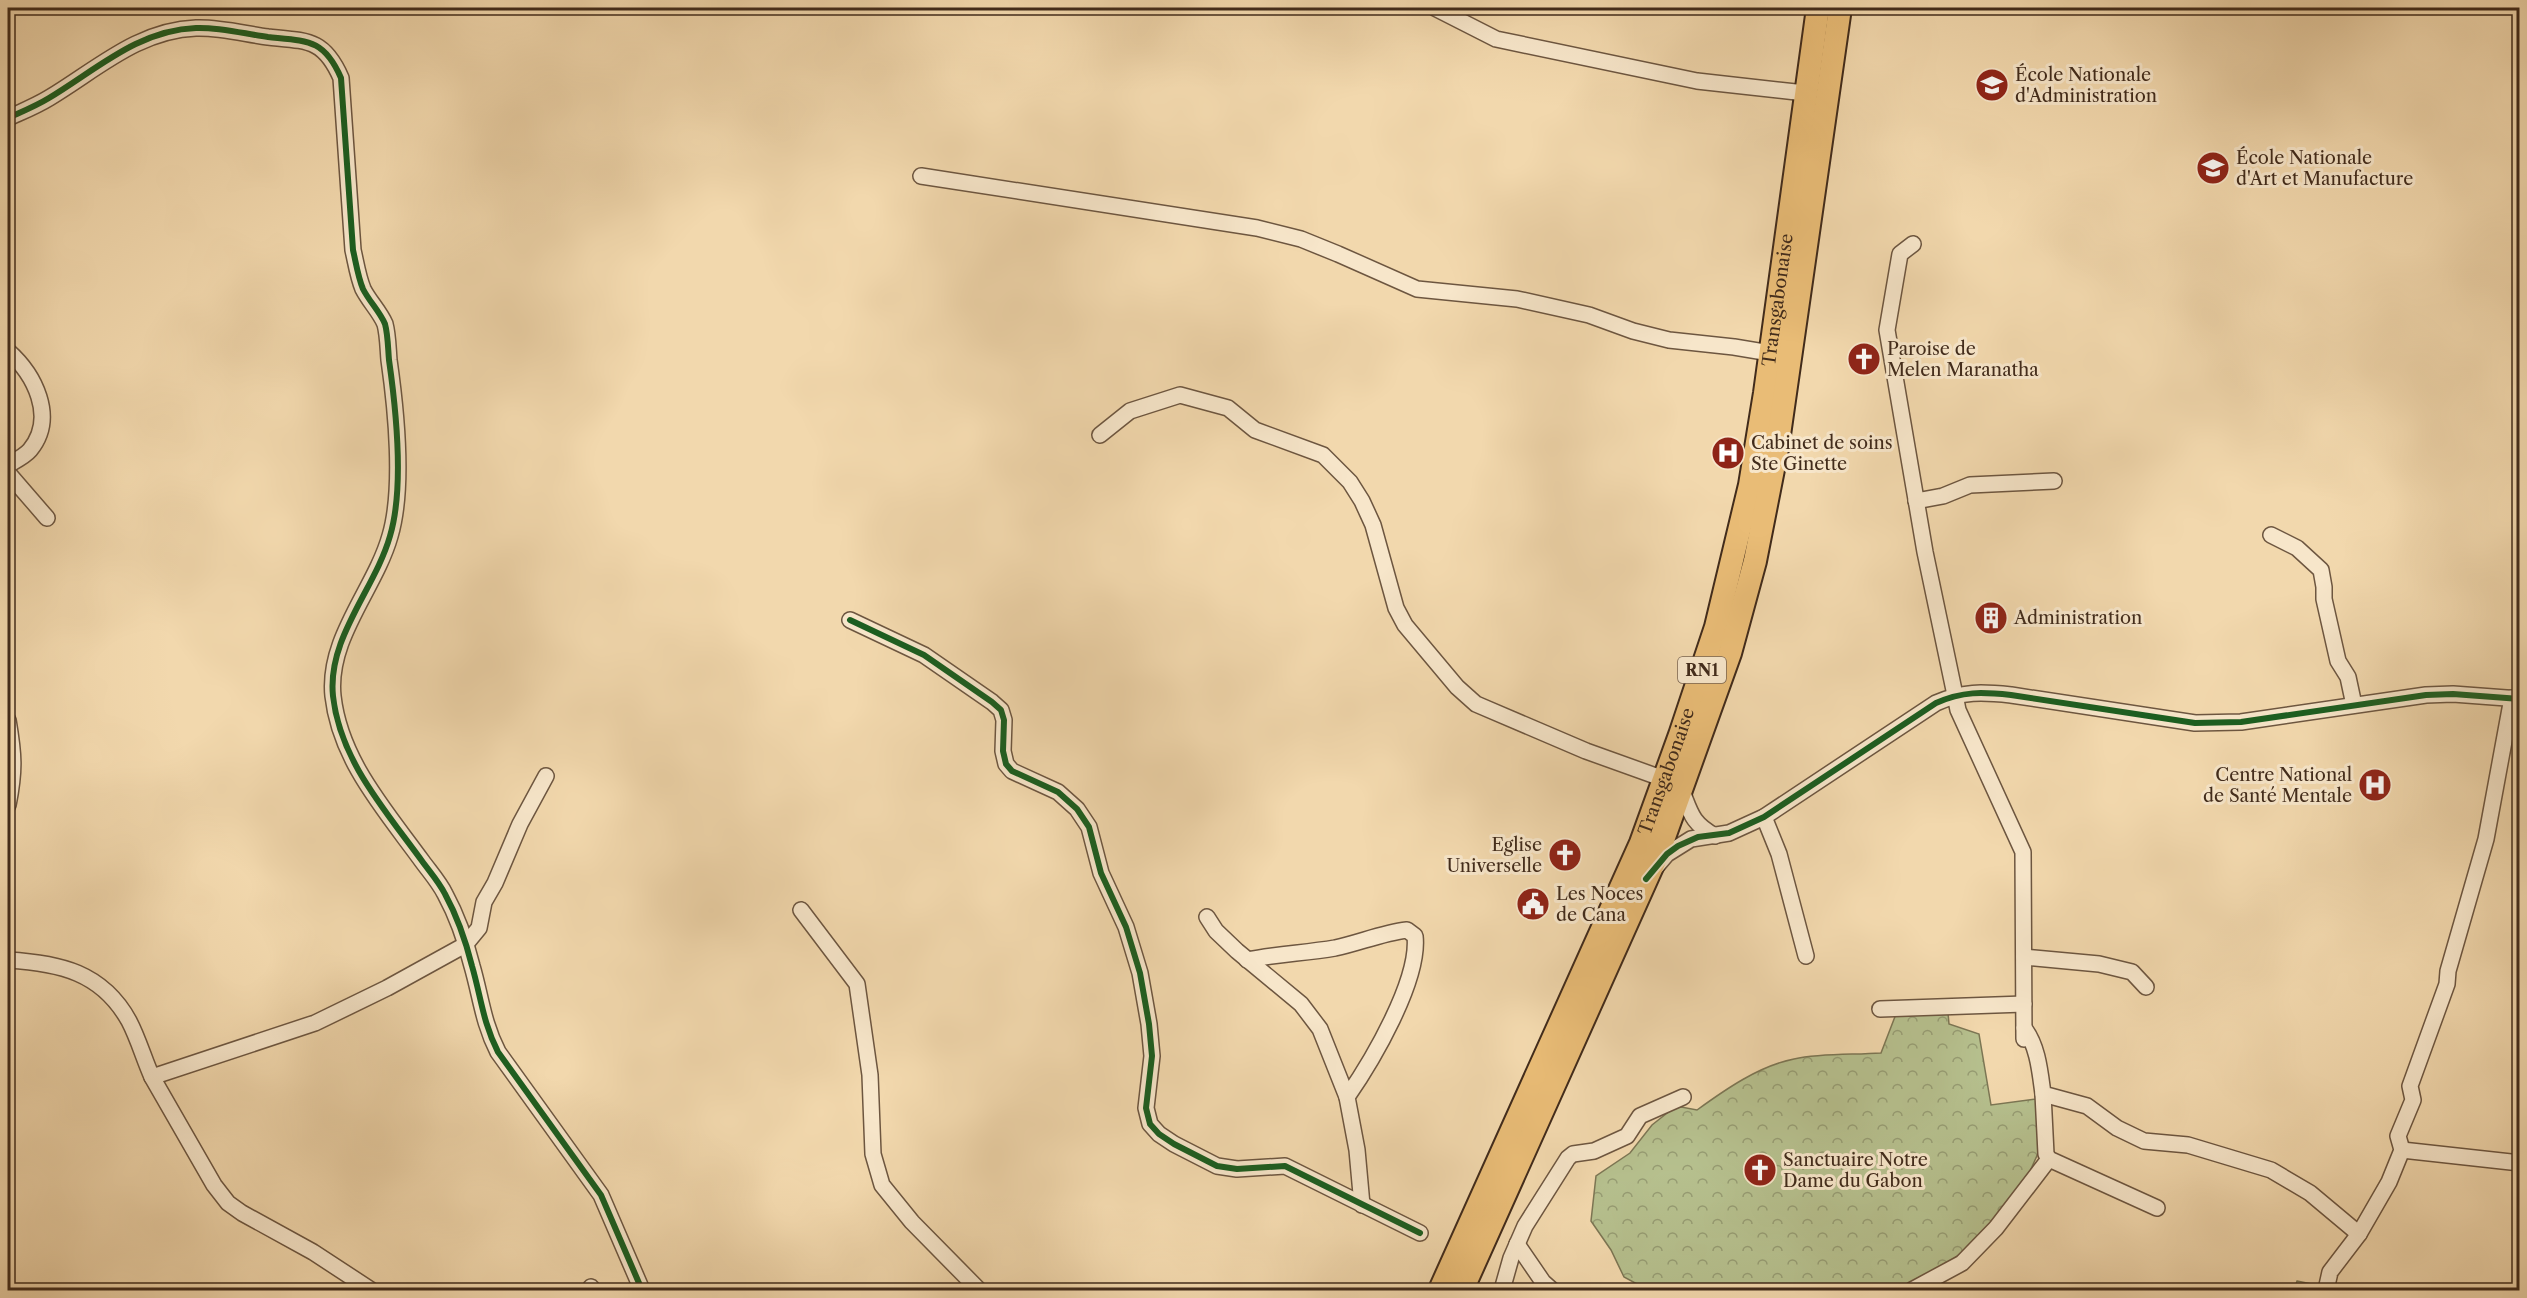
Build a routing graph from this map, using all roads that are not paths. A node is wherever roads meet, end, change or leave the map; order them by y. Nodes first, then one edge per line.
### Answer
1 (1435, 8) edge
2 (1818, 8) edge
3 (1840, 8) edge
4 (1805, 93) junction
5 (8, 118) edge
6 (921, 176) dead end
7 (1913, 244) dead end
8 (8, 351) edge
9 (1770, 353) junction
10 (1100, 435) dead end
11 (8, 465) edge
12 (8, 473) edge
13 (2054, 481) dead end
14 (1916, 501) junction
15 (46, 518) dead end
16 (2271, 535) dead end
17 (850, 620) dead end
18 (1954, 695) junction
19 (2516, 699) edge
20 (2354, 705) junction
21 (8, 720) edge
22 (546, 776) dead end
23 (1673, 785) junction
24 (8, 805) edge
25 (1764, 818) junction
26 (1715, 836) junction
27 (1646, 879) junction
28 (801, 910) dead end
29 (1207, 917) dead end
30 (465, 945) junction
31 (1806, 956) dead end
32 (2024, 957) junction
33 (8, 960) edge
34 (1248, 960) junction
35 (2146, 987) dead end
36 (2024, 1004) junction
37 (1880, 1009) dead end
38 (152, 1077) junction
39 (2043, 1094) junction
40 (1683, 1096) dead end
41 (1347, 1097) junction
42 (2402, 1150) junction
43 (2049, 1159) junction
44 (2520, 1163) edge
45 (1362, 1205) junction
46 (2157, 1208) dead end
47 (1420, 1233) dead end
48 (2359, 1234) junction
49 (1517, 1244) junction
50 (371, 1290) edge
51 (642, 1290) edge
52 (979, 1290) edge
53 (1440, 1290) edge
54 (1462, 1290) edge
55 (1502, 1290) edge
56 (1552, 1290) edge
57 (1912, 1290) edge
58 (2326, 1290) edge

1 - 4 street
2 - 4 highway, Transgabonaise / RN1
3 - 23 highway, Transgabonaise / RN1
4 - 9 highway, Transgabonaise / RN1
5 - 30 street
6 - 9 street
7 - 14 street
8 - 11 street
9 - 23 highway, Transgabonaise / RN1
10 - 23 street
12 - 15 street
13 - 14 street
14 - 18 street
16 - 20 street
17 - 45 street
18 - 20 street
18 - 25 street
18 - 32 street
19 - 20 street
19 - 42 street
21 - 24 street
22 - 30 street
23 - 26 street
23 - 27 highway, Transgabonaise / RN1
23 - 53 highway, Transgabonaise / RN1
25 - 26 street
25 - 31 street
26 - 27 street
27 - 54 highway, Transgabonaise / RN1
28 - 52 street
29 - 34 street
30 - 38 street
30 - 51 street
32 - 35 street
32 - 36 street
33 - 38 street
34 - 41 street
34 - 41 street
36 - 37 street
36 - 39 street
38 - 50 street
39 - 43 street
39 - 48 street
40 - 49 street
41 - 45 street
42 - 44 street
42 - 48 street
43 - 46 street
43 - 57 street
45 - 47 street
48 - 58 street
49 - 55 street
49 - 56 street

